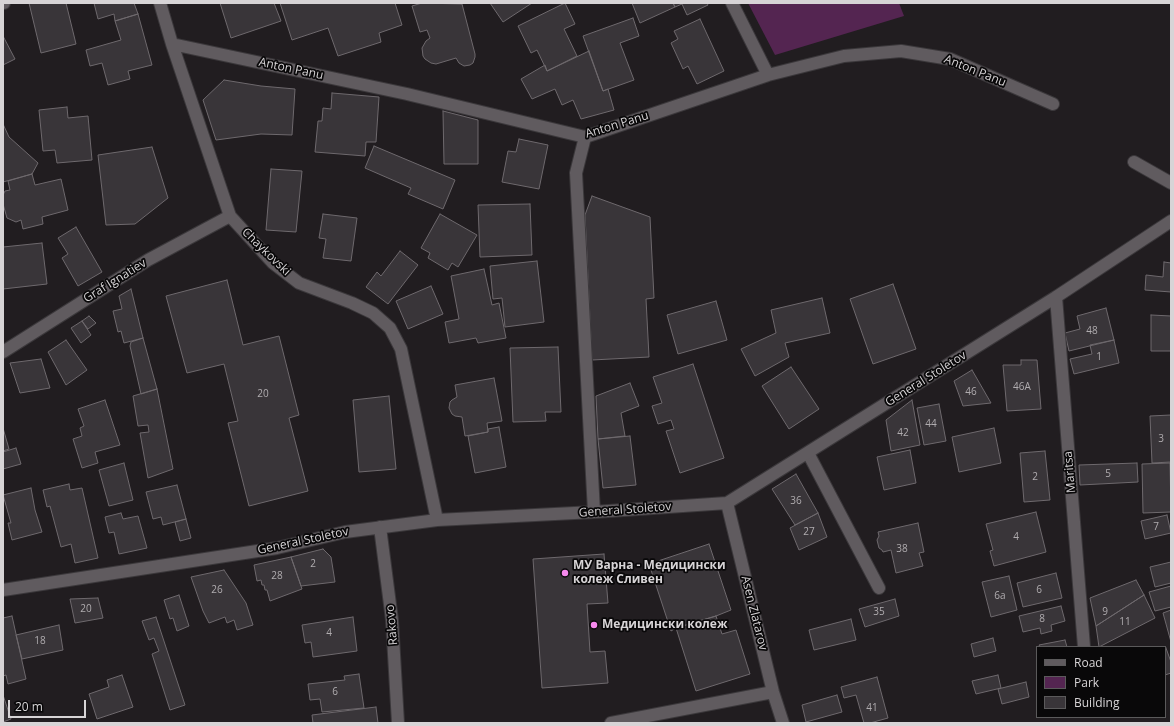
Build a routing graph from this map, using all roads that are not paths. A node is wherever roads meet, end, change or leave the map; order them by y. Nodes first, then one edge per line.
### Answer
1 (160, 3) edge
2 (732, 3) edge
3 (172, 44) junction
4 (768, 75) junction
5 (1053, 104) dead end
6 (585, 137) junction
7 (1134, 162) dead end
8 (1171, 183) edge
9 (230, 216) junction
10 (1171, 221) edge
11 (1056, 297) junction
12 (3, 352) edge
13 (808, 453) junction
14 (727, 503) junction
15 (594, 512) junction
16 (437, 520) junction
17 (380, 527) junction
18 (879, 588) dead end
19 (3, 590) edge
20 (1084, 646) edge
21 (773, 692) junction
22 (398, 723) edge
23 (611, 723) edge
24 (783, 723) edge

1 - 3 street, Chaykovski
2 - 4 street
3 - 6 street, Anton Panu
3 - 9 street, Chaykovski
4 - 5 street, Anton Panu
4 - 6 street, Anton Panu
6 - 15 street
7 - 8 street
9 - 12 street, Graf Ignatiev
9 - 16 street, Chaykovski
10 - 11 street, General Stoletov
11 - 13 street, General Stoletov
11 - 20 street, Maritsa
13 - 14 street, General Stoletov
13 - 18 street
14 - 15 street, General Stoletov
14 - 21 street, Asen Zlatarov
15 - 16 street, General Stoletov
16 - 17 street, General Stoletov
17 - 19 street, General Stoletov
17 - 22 street, Rakovo
21 - 23 street
21 - 24 street, Asen Zlatarov

